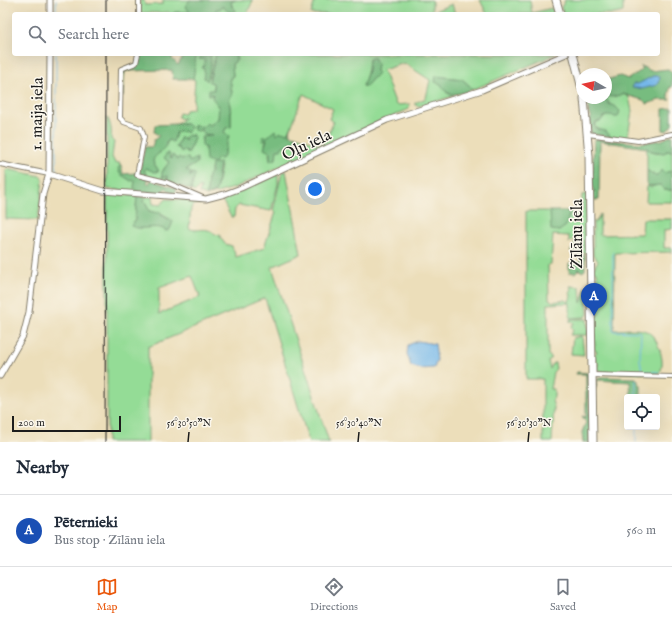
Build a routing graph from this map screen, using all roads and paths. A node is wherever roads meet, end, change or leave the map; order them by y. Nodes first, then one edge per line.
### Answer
1 (50, 0) edge
2 (139, 0) edge
3 (556, 0) edge
4 (50, 12) edge
5 (139, 12) edge
6 (559, 12) edge
7 (50, 56) edge
8 (138, 56) edge
9 (561, 56) edge
10 (574, 56) edge
11 (577, 68) edge
12 (585, 104) edge
13 (588, 134) junction
14 (672, 134) edge
15 (0, 164) edge
16 (49, 174) junction
17 (206, 199) junction
18 (591, 375) junction
19 (0, 376) edge
20 (672, 377) edge
21 (593, 442) edge

1 - 4 street
2 - 5 street
3 - 6 highway
7 - 16 street, 1. maija iela
8 - 17 street
9 - 17 street, Oļu iela
10 - 11 highway
12 - 13 highway, Zīlānu iela
13 - 14 street
13 - 18 highway, Zīlānu iela
15 - 16 street
16 - 17 street, Oļu iela
16 - 19 street, 1. maija iela
18 - 20 street
18 - 21 highway, Zīlānu iela

